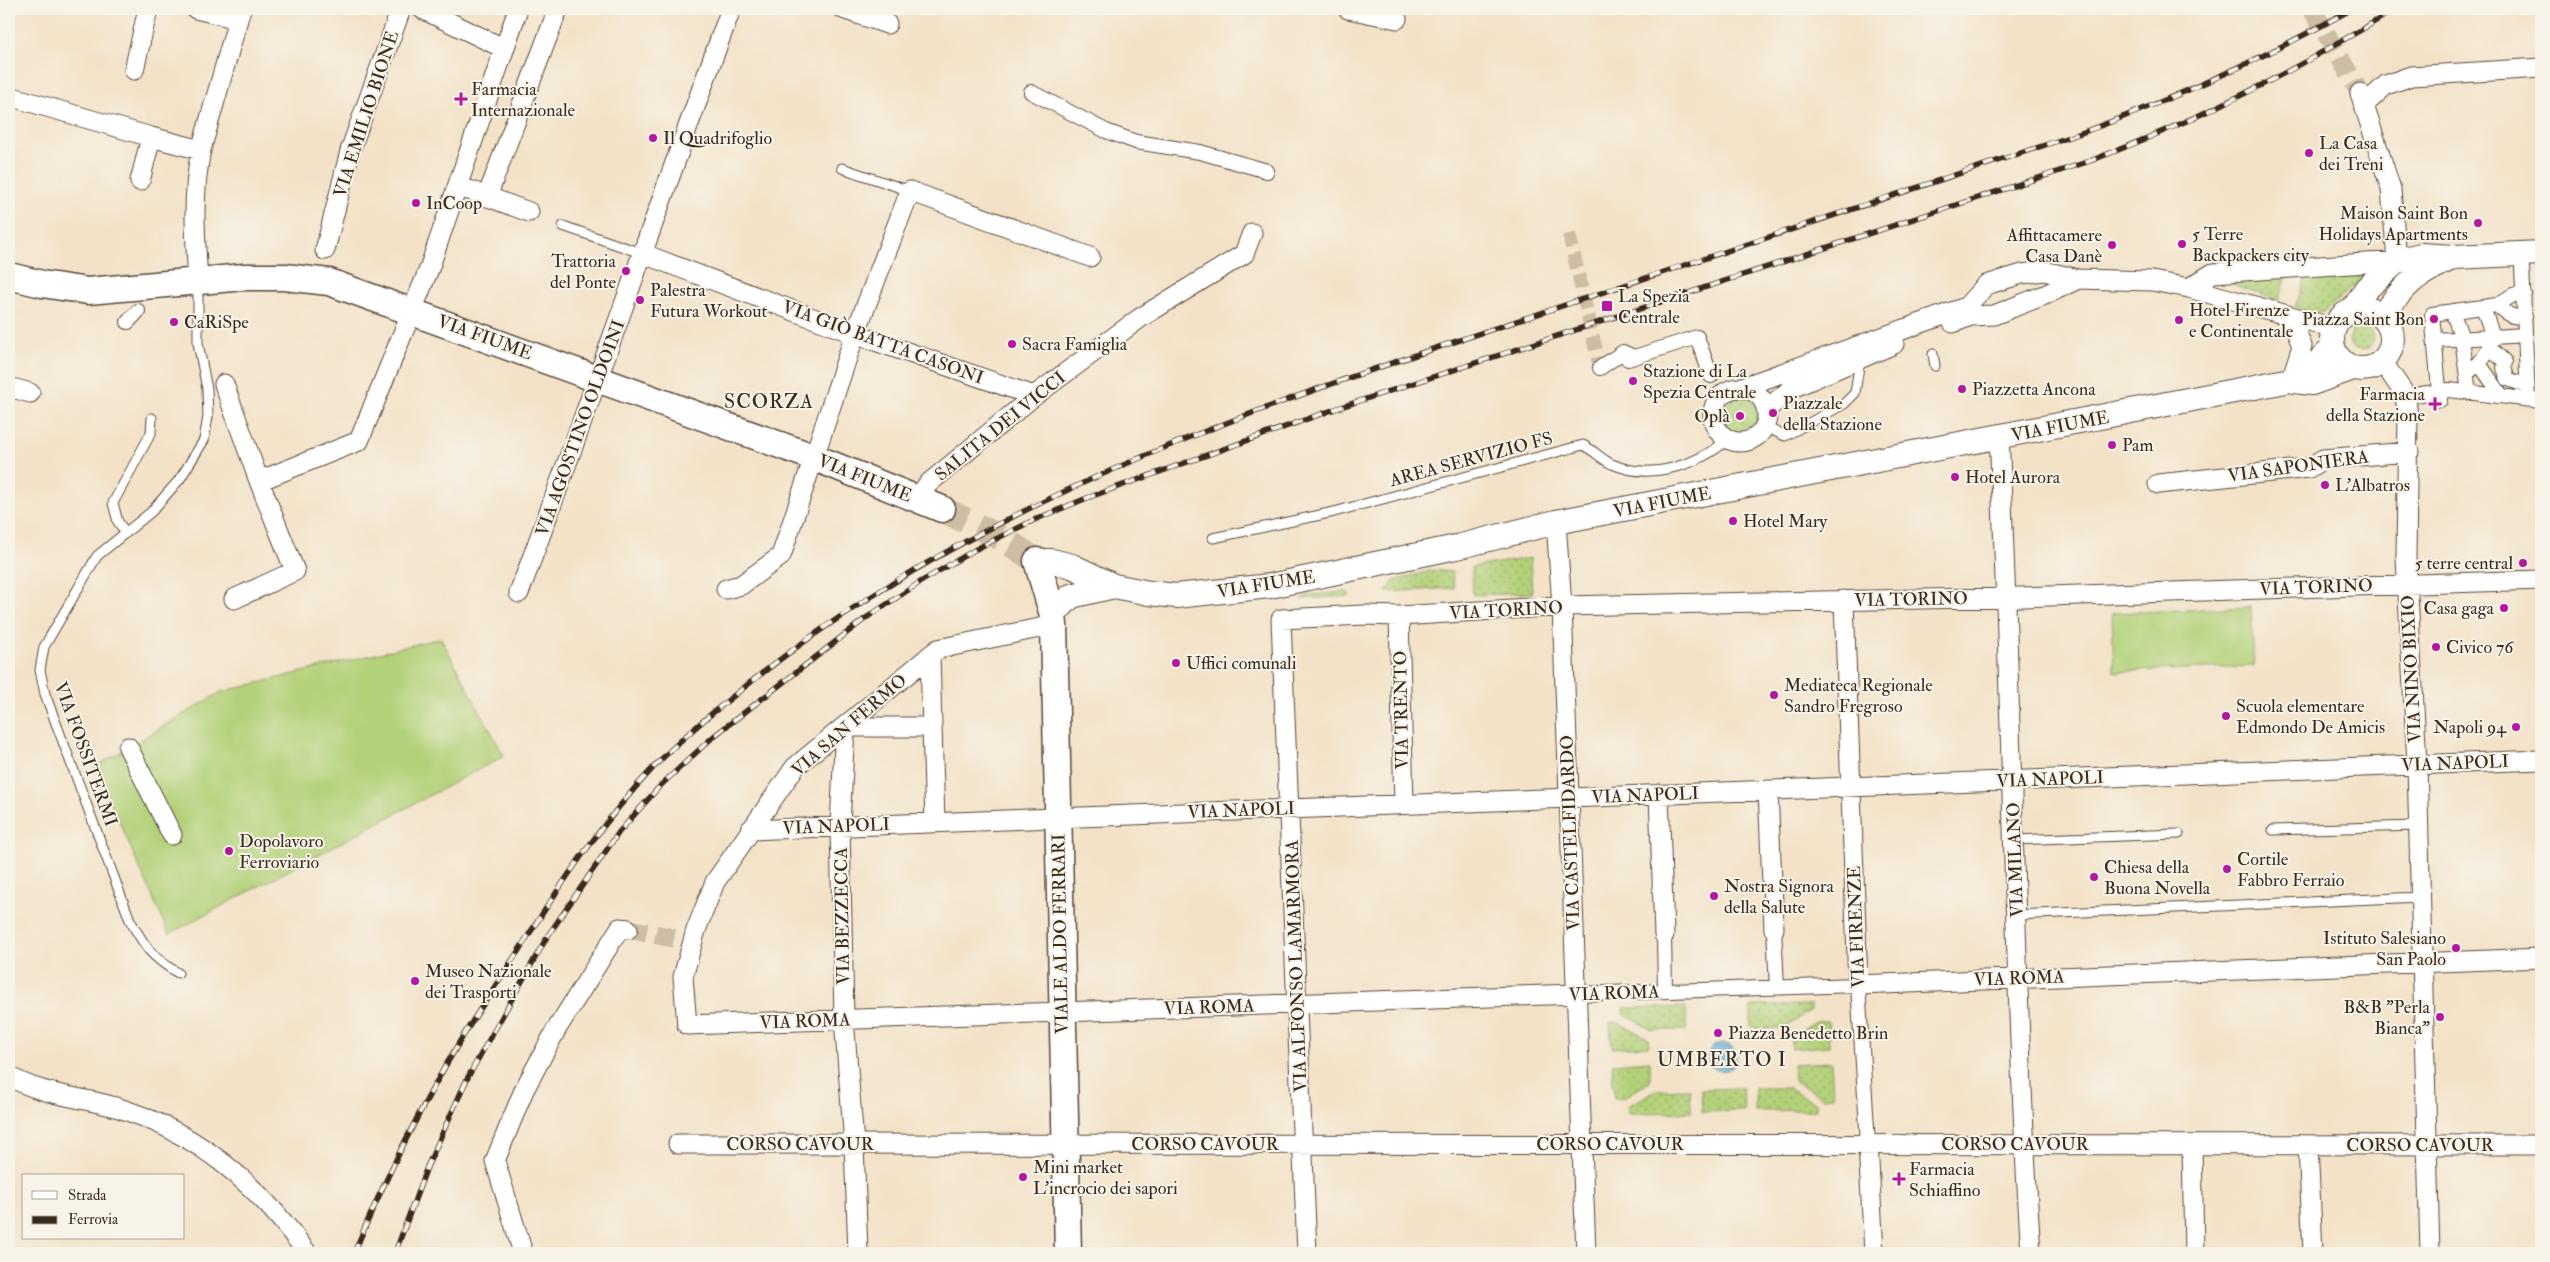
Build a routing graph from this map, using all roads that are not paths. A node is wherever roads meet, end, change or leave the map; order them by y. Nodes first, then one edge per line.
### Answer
1 (148, 9) edge
2 (196, 9) edge
3 (402, 9) edge
4 (422, 9) edge
5 (518, 9) edge
6 (558, 9) edge
7 (731, 9) edge
8 (843, 9) edge
9 (1348, 9) edge
10 (240, 14) edge
11 (1397, 19) dead end
12 (886, 24) dead end
13 (503, 48) junction
14 (2541, 68) edge
15 (134, 70) dead end
16 (1032, 92) dead end
17 (9, 96) edge
18 (151, 137) junction
19 (200, 150) junction
20 (842, 168) dead end
21 (1267, 171) dead end
22 (140, 181) dead end
23 (458, 186) junction
24 (910, 191) junction
25 (487, 196) junction
26 (529, 212) dead end
27 (563, 226) dead end
28 (1252, 233) dead end
29 (325, 250) dead end
30 (641, 253) junction
31 (2541, 253) edge
32 (1090, 257) dead end
33 (2453, 257) junction
34 (2397, 261) junction
35 (2522, 267) dead end
36 (9, 276) edge
37 (2078, 279) junction
38 (198, 280) junction
39 (2190, 288) junction
40 (2524, 294) junction
41 (1977, 295) junction
42 (2497, 304) junction
43 (2483, 306) junction
44 (412, 310) junction
45 (2353, 310) junction
46 (2452, 311) junction
47 (1980, 316) junction
48 (2382, 316) junction
49 (2525, 317) junction
50 (2291, 318) junction
51 (855, 334) junction
52 (2525, 336) junction
53 (2333, 338) junction
54 (2462, 338) junction
55 (2435, 340) junction
56 (2491, 342) junction
57 (1932, 354) dead end
58 (1860, 360) junction
59 (2382, 362) junction
60 (2480, 365) junction
61 (1935, 366) dead end
62 (1600, 368) dead end
63 (2353, 368) junction
64 (2467, 373) junction
65 (1711, 376) dead end
66 (600, 379) junction
67 (2291, 380) junction
68 (224, 384) dead end
69 (9, 387) edge
70 (1740, 388) junction
71 (30, 393) dead end
72 (2469, 393) junction
73 (2414, 395) dead end
74 (2532, 395) edge
75 (1034, 396) junction
76 (2440, 396) junction
77 (2502, 396) junction
78 (152, 418) dead end
79 (1766, 418) junction
80 (1999, 437) junction
81 (1728, 440) junction
82 (2409, 452) junction
83 (813, 457) junction
84 (259, 481) junction
85 (2158, 484) dead end
86 (916, 499) junction
87 (942, 510) tunnel mouth
88 (1556, 522) junction
89 (126, 533) junction
90 (1213, 538) dead end
91 (1037, 562) joint
92 (2541, 580) edge
93 (2407, 584) junction
94 (1114, 586) junction
95 (726, 590) dead end
96 (519, 592) dead end
97 (2007, 597) junction
98 (234, 599) dead end
99 (1844, 600) junction
100 (1562, 606) junction
101 (1399, 616) junction
102 (1281, 619) joint
103 (1054, 620) junction
104 (930, 656) junction
105 (932, 727) junction
106 (844, 728) junction
107 (128, 748) dead end
108 (2541, 760) edge
109 (2416, 764) junction
110 (2013, 780) junction
111 (1850, 787) junction
112 (1768, 790) junction
113 (1659, 794) junction
114 (1569, 798) junction
115 (1404, 804) junction
116 (1290, 808) junction
117 (1057, 818) junction
118 (935, 822) junction
119 (840, 826) junction
120 (2418, 826) junction
121 (750, 830) junction
122 (2273, 830) dead end
123 (172, 834) dead end
124 (2179, 834) dead end
125 (2015, 840) junction
126 (2420, 897) junction
127 (2017, 915) junction
128 (628, 929) dead end
129 (1774, 929) joint
130 (1664, 935) joint
131 (2541, 958) edge
132 (2422, 962) junction
133 (178, 973) dead end
134 (2019, 978) junction
135 (1858, 984) junction
136 (1777, 987) junction
137 (1665, 991) junction
138 (1576, 994) junction
139 (1298, 1004) junction
140 (1061, 1012) junction
141 (844, 1019) junction
142 (687, 1025) joint
143 (9, 1076) edge
144 (678, 1144) dead end
145 (854, 1144) junction
146 (1064, 1144) junction
147 (1303, 1144) junction
148 (1582, 1144) junction
149 (1868, 1144) junction
150 (2024, 1144) junction
151 (2192, 1145) junction
152 (2308, 1145) junction
153 (2427, 1145) junction
154 (2541, 1145) edge
155 (307, 1253) edge
156 (523, 1253) edge
157 (858, 1253) edge
158 (1068, 1253) edge
159 (1307, 1253) edge
160 (1586, 1253) edge
161 (1874, 1253) edge
162 (2031, 1253) edge
163 (2194, 1253) edge
164 (2313, 1253) edge
165 (2430, 1253) edge

1 - 15 street
2 - 10 street
3 - 29 street, VIA EMILIO BIONE
4 - 13 street
5 - 13 street
6 - 25 street
7 - 30 street, VIA AGOSTINO OLDOINI
8 - 12 street
9 - 11 street
10 - 19 street
13 - 23 street
14 - 34 street
16 - 21 street
17 - 18 street
18 - 19 street
18 - 22 street
19 - 38 street
20 - 24 lane
23 - 25 street
23 - 44 street
24 - 32 street
24 - 51 street
25 - 26 street
27 - 30 lane, VIA GIÒ BATTA CASONI
28 - 75 street, SALITA DEI VICCI
30 - 51 street, VIA GIÒ BATTA CASONI
30 - 66 street, VIA AGOSTINO OLDOINI
31 - 33 street
33 - 34 street
33 - 48 street
34 - 39 street
34 - 45 street
35 - 40 street
36 - 38 main road, VIA FIUME
37 - 39 street
37 - 41 street
37 - 47 street
38 - 44 main road, VIA FIUME
38 - 89 lane, VIA FOSSITERMI
39 - 50 street
40 - 42 street
40 - 49 street
41 - 47 street
41 - 70 street
42 - 43 street
42 - 49 street
43 - 46 street
43 - 56 street
44 - 66 main road, VIA FIUME
44 - 84 street
45 - 48 street
45 - 53 street
46 - 54 street
46 - 55 street
47 - 58 street
48 - 59 street
49 - 52 street
50 - 53 street
50 - 67 street
51 - 75 street, VIA GIÒ BATTA CASONI
51 - 83 street
52 - 56 street
52 - 74 street
53 - 63 street
53 - 67 street, VIA FIUME
54 - 55 street
54 - 56 street
54 - 64 street
55 - 76 street
56 - 60 street
56 - 74 street
57 - 61 lane
58 - 79 street
58 - 79 lane
59 - 63 street
59 - 82 street, VIA NINO BIXIO
60 - 64 street
60 - 77 street
62 - 65 street
63 - 67 street, VIA FIUME
64 - 72 street
66 - 83 main road, VIA FIUME
66 - 96 street, VIA AGOSTINO OLDOINI
67 - 80 street, VIA FIUME
68 - 84 street
69 - 71 street
70 - 79 street
70 - 81 street
72 - 76 street
72 - 77 street
73 - 76 street
74 - 77 street
75 - 86 street, SALITA DEI VICCI
78 - 89 lane
79 - 81 street
80 - 88 street, VIA FIUME
80 - 97 street, VIA MILANO
81 - 90 lane, AREA SERVIZIO FS
82 - 85 street, VIA SAPONIERA
82 - 93 street, VIA NINO BIXIO
83 - 86 main road, VIA FIUME
83 - 95 street
84 - 98 street
86 - 87 main road, VIA FIUME
88 - 94 street, VIA FIUME
88 - 100 street, VIA CASTELFIDARDO
89 - 133 lane, VIA FOSSITERMI
91 - 94 street, VIA FIUME
91 - 103 main road, VIALE ALDO FERRARI
92 - 93 street, VIA TORINO
93 - 97 street, VIA TORINO
93 - 109 street, VIA NINO BIXIO
94 - 103 street
97 - 99 street, VIA TORINO
97 - 110 street, VIA MILANO
99 - 100 street, VIA TORINO
99 - 111 street, VIA FIRENZE
100 - 101 street, VIA TORINO
100 - 114 street, VIA CASTELFIDARDO
101 - 102 street, VIA TORINO
101 - 115 street, VIA TRENTO
102 - 116 street, VIA ALFONSO LAMARMORA
103 - 104 street, VIA SAN FERMO
103 - 117 main road, VIALE ALDO FERRARI
104 - 105 street
104 - 106 street, VIA SAN FERMO
105 - 106 street
105 - 118 street
106 - 119 street, VIA BEZZECCA
106 - 121 street, VIA SAN FERMO
107 - 123 street
108 - 109 street, VIA NAPOLI
109 - 110 street, VIA NAPOLI
109 - 120 street, VIA NINO BIXIO
110 - 111 street, VIA NAPOLI
110 - 125 street, VIA MILANO
111 - 112 street, VIA NAPOLI
111 - 135 street, VIA FIRENZE
112 - 113 street, VIA NAPOLI
112 - 129 street
113 - 114 street, VIA NAPOLI
113 - 130 street
114 - 115 street, VIA NAPOLI
114 - 138 street, VIA CASTELFIDARDO
115 - 116 street, VIA NAPOLI
116 - 117 street, VIA NAPOLI
116 - 139 street, VIA ALFONSO LAMARMORA
117 - 118 street, VIA NAPOLI
117 - 140 main road, VIALE ALDO FERRARI
118 - 119 street, VIA NAPOLI
119 - 121 street, VIA NAPOLI
119 - 141 street, VIA BEZZECCA
120 - 122 lane
120 - 126 street, VIA NINO BIXIO
121 - 142 street, VIA SAN FERMO
124 - 125 lane
125 - 127 street, VIA MILANO
126 - 127 lane
126 - 132 street, VIA NINO BIXIO
127 - 134 street, VIA MILANO
128 - 156 street
129 - 136 street
130 - 137 street
131 - 132 street, VIA ROMA
132 - 134 street, VIA ROMA
132 - 153 street, VIA NINO BIXIO
134 - 135 street, VIA ROMA
134 - 150 street, VIA MILANO
135 - 136 street, VIA ROMA
135 - 149 street, VIA FIRENZE
136 - 137 street, VIA ROMA
137 - 138 street, VIA ROMA
138 - 139 street, VIA ROMA
138 - 148 street, VIA CASTELFIDARDO
139 - 140 street, VIA ROMA
139 - 147 street, VIA ALFONSO LAMARMORA
140 - 141 street, VIA ROMA
140 - 146 main road, VIALE ALDO FERRARI
141 - 142 street, VIA ROMA
141 - 145 street, VIA BEZZECCA
143 - 155 street
144 - 145 street, CORSO CAVOUR
145 - 146 street, CORSO CAVOUR
145 - 157 street, VIA BEZZECCA
146 - 147 street, CORSO CAVOUR
146 - 158 main road, VIALE ALDO FERRARI
147 - 148 street, CORSO CAVOUR
147 - 159 street, VIA ALFONSO LAMARMORA
148 - 149 street, CORSO CAVOUR
148 - 160 street, VIA CASTELFIDARDO
149 - 150 street, CORSO CAVOUR
149 - 161 street, VIA FIRENZE
150 - 151 street, CORSO CAVOUR
150 - 162 street, VIA MILANO
151 - 152 street, CORSO CAVOUR
151 - 163 street
152 - 153 street, CORSO CAVOUR
152 - 164 street
153 - 154 street, CORSO CAVOUR
153 - 165 street, VIA NINO BIXIO

